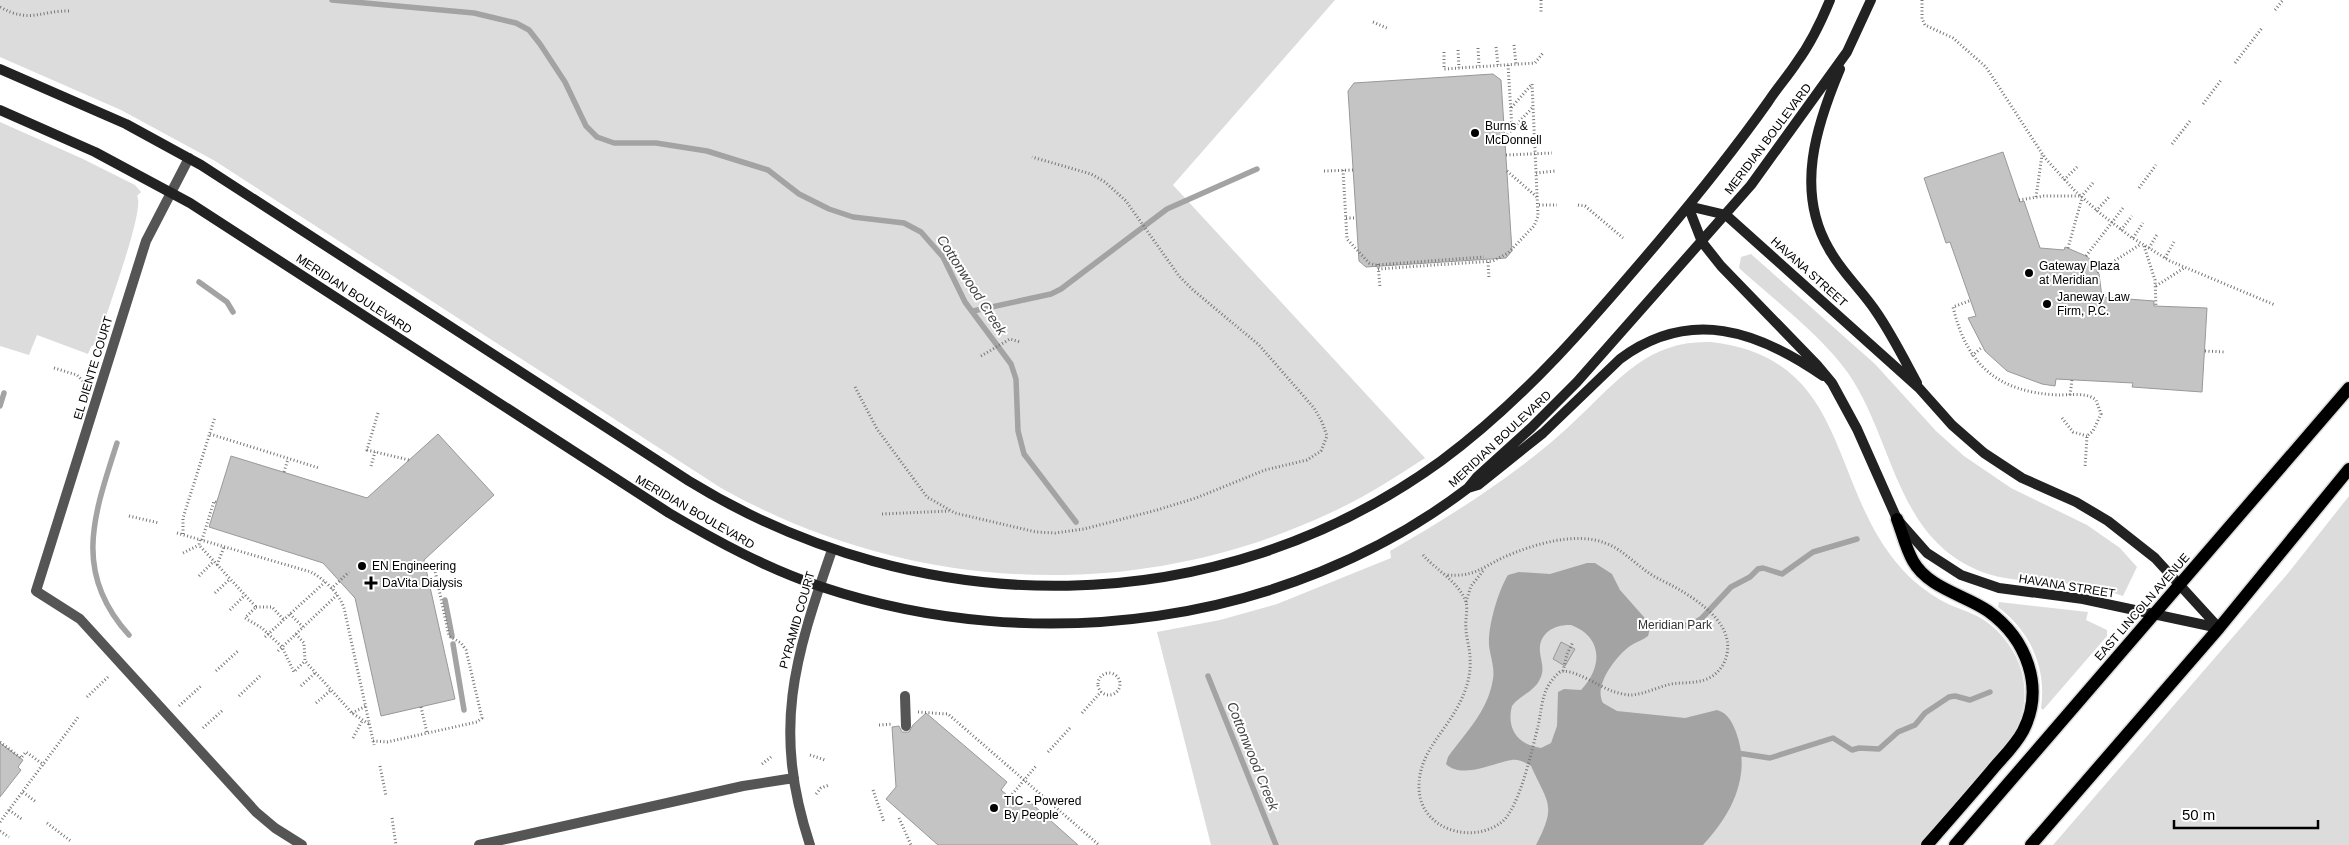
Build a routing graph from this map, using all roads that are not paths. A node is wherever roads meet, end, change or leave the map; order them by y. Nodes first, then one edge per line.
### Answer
1 (1830, 0) edge
2 (1871, 0) edge
3 (1847, 52) junction
4 (0, 69) edge
5 (0, 110) edge
6 (189, 158) junction
7 (171, 191) junction
8 (1688, 206) junction
9 (1726, 215) junction
10 (1702, 242) junction
11 (1832, 383) junction
12 (1919, 388) junction
13 (2349, 388) edge
14 (2349, 469) edge
15 (1468, 488) junction
16 (1897, 519) junction
17 (832, 550) junction
18 (2179, 584) junction
19 (819, 586) junction
20 (2154, 614) junction
21 (2219, 628) junction
22 (905, 696) dead end
23 (906, 726) dead end
24 (794, 778) junction
25 (302, 845) edge
26 (479, 845) edge
27 (810, 845) edge
28 (1927, 845) edge
29 (1955, 845) edge
30 (2031, 845) edge

1 - 8 main road, MERIDIAN BOULEVARD
2 - 3 main road, MERIDIAN BOULEVARD
3 - 9 main road, MERIDIAN BOULEVARD
3 - 12 main road
4 - 6 main road, MERIDIAN BOULEVARD
5 - 7 main road, MERIDIAN BOULEVARD
6 - 7 street, EL DIENTE COURT
6 - 17 main road, MERIDIAN BOULEVARD
7 - 19 main road, MERIDIAN BOULEVARD
7 - 25 street, EL DIENTE COURT
8 - 9 main road, HAVANA STREET
8 - 10 main road, HAVANA STREET
8 - 17 main road, MERIDIAN BOULEVARD
9 - 10 main road, MERIDIAN BOULEVARD
9 - 12 main road, HAVANA STREET
10 - 11 main road, HAVANA STREET
10 - 15 main road, MERIDIAN BOULEVARD
11 - 15 main road
11 - 16 main road, HAVANA STREET
12 - 18 main road, HAVANA STREET
13 - 18 main road, EAST LINCOLN AVENUE
14 - 21 main road
15 - 19 main road, MERIDIAN BOULEVARD
16 - 20 main road, HAVANA STREET
16 - 28 main road
17 - 19 street, PYRAMID COURT
18 - 20 main road, EAST LINCOLN AVENUE
18 - 21 main road, HAVANA STREET
19 - 24 street, PYRAMID COURT
20 - 21 main road, HAVANA STREET
20 - 29 main road, EAST LINCOLN AVENUE
21 - 30 main road
22 - 23 street
24 - 26 street
24 - 27 street, PYRAMID COURT

